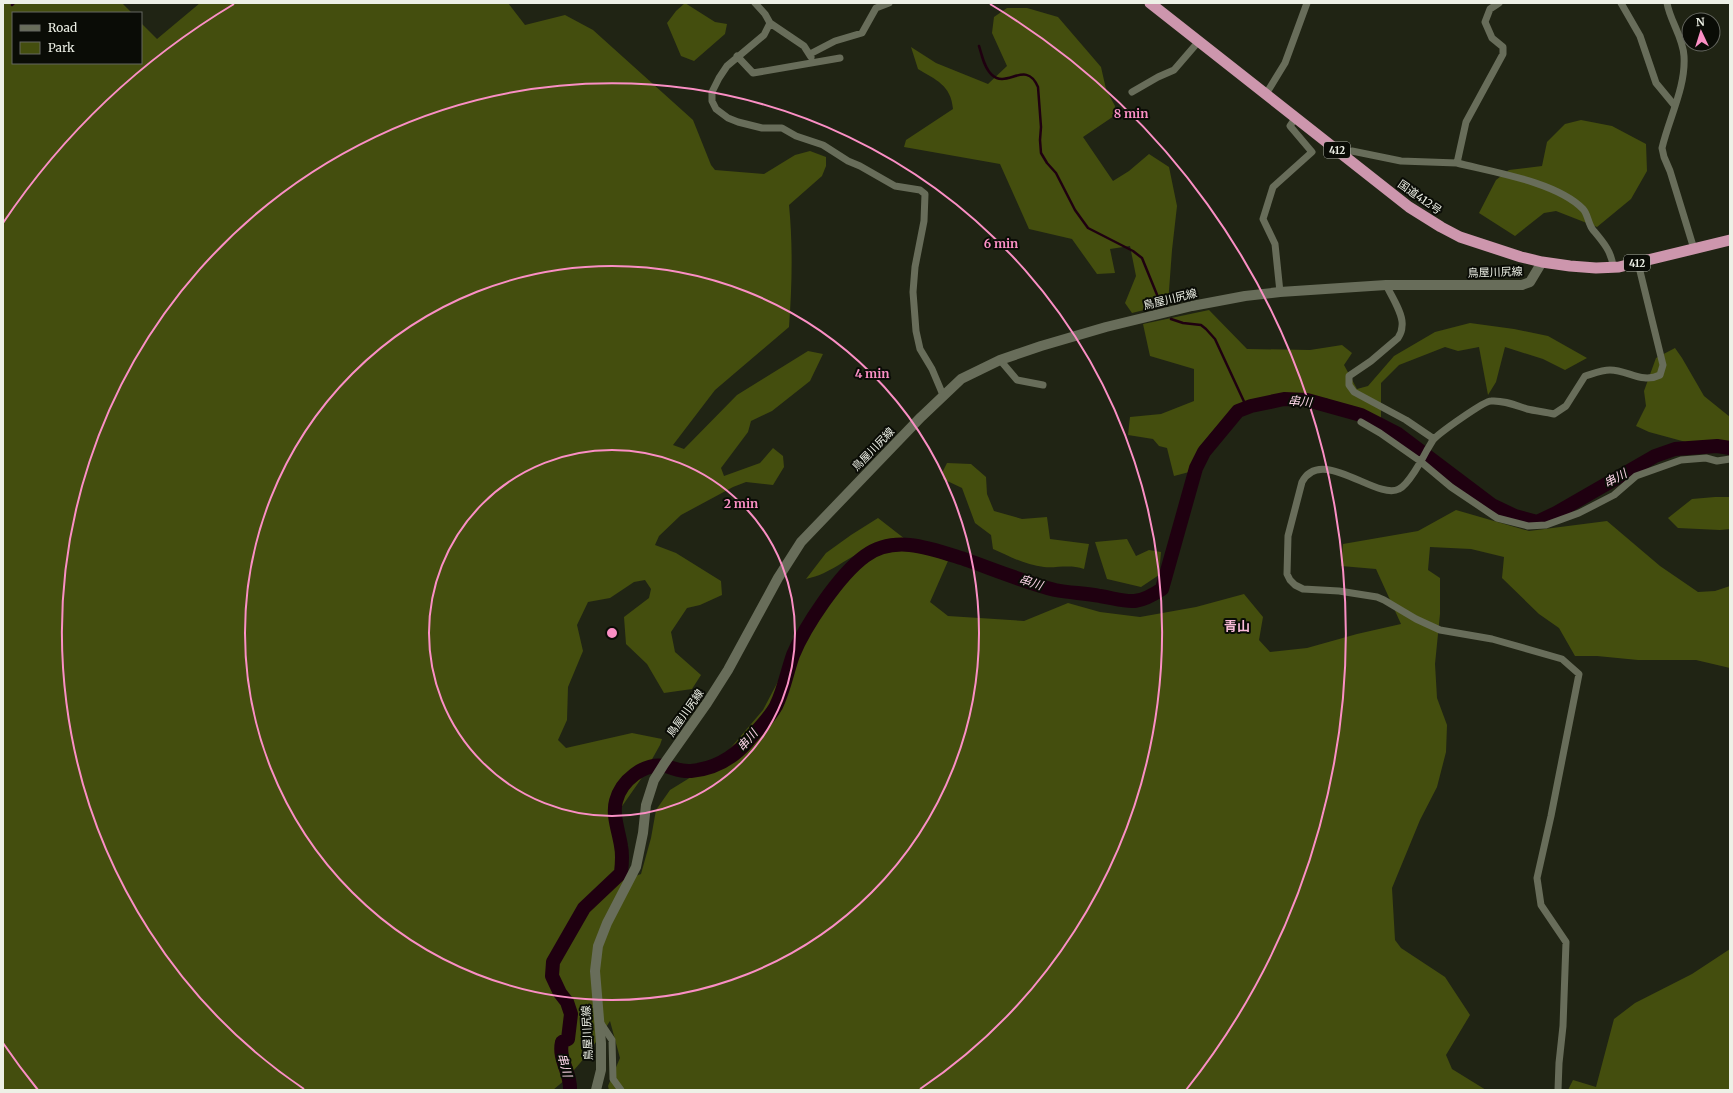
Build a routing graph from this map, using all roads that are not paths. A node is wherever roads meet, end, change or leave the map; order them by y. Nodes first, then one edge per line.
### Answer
1 (755, 3) edge
2 (889, 3) edge
3 (1150, 3) edge
4 (1307, 3) edge
5 (1499, 3) edge
6 (1621, 3) edge
7 (1667, 3) edge
8 (770, 23) junction
9 (1199, 41) junction
10 (810, 54) junction
11 (737, 56) junction
12 (840, 58) dead end
13 (813, 62) junction
14 (1132, 92) dead end
15 (1266, 94) junction
16 (1675, 106) junction
17 (1296, 117) junction
18 (1342, 155) junction
19 (1457, 163) junction
20 (1730, 240) edge
21 (1694, 249) junction
22 (1542, 262) junction
23 (1638, 263) junction
24 (1613, 267) junction
25 (1386, 285) junction
26 (1280, 292) junction
27 (1000, 360) junction
28 (1043, 385) dead end
29 (943, 396) junction
30 (1360, 422) dead end
31 (1432, 441) junction
32 (1730, 459) edge
33 (1421, 461) junction
34 (599, 1021) junction
35 (596, 1090) edge
36 (621, 1090) edge
37 (1558, 1090) edge

1 - 8 street
2 - 10 street
3 - 9 highway, 国道412号 / 412
4 - 15 street
5 - 19 street
6 - 16 street
7 - 16 street
8 - 10 street
8 - 11 street
9 - 14 street
9 - 15 highway, 国道412号 / 412
10 - 13 street
11 - 13 street
11 - 29 street
12 - 13 street
15 - 17 highway, 国道412号 / 412
16 - 21 street
17 - 18 highway, 国道412号 / 412
17 - 26 street
18 - 19 street
18 - 22 highway, 国道412号 / 412
19 - 24 street
20 - 21 highway, 国道412号 / 412
21 - 23 highway, 国道412号 / 412
22 - 24 highway, 国道412号 / 412
22 - 25 main road, 鳥屋川尻線
23 - 24 highway, 国道412号 / 412
23 - 31 street
25 - 26 main road, 鳥屋川尻線
25 - 31 street
26 - 27 main road, 鳥屋川尻線
27 - 28 street
27 - 29 main road, 鳥屋川尻線
29 - 34 main road, 鳥屋川尻線
30 - 33 street
31 - 33 street
32 - 33 street
33 - 37 street
34 - 35 main road, 鳥屋川尻線
34 - 36 street

